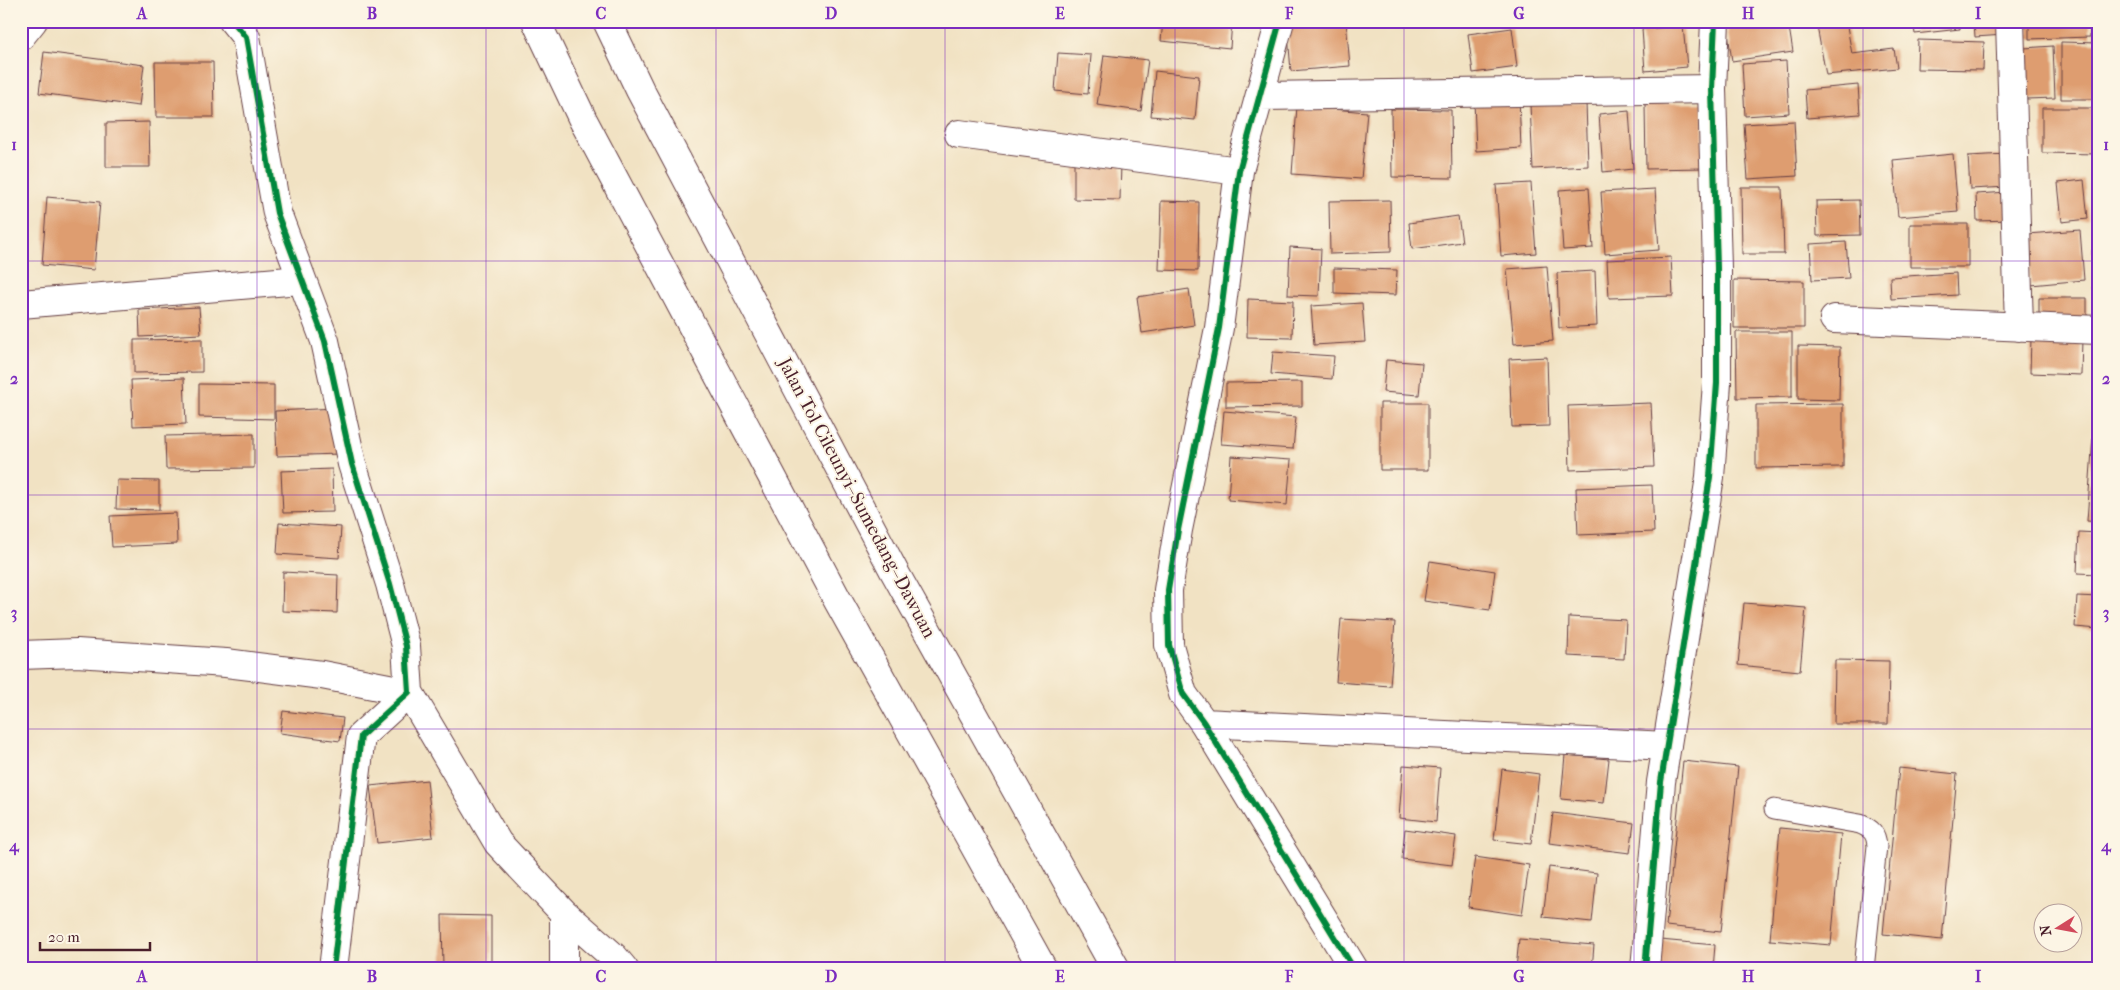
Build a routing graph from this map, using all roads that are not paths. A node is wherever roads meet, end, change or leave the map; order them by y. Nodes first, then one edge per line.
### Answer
1 (32, 21) edge
2 (233, 21) edge
3 (536, 21) edge
4 (607, 21) edge
5 (1280, 21) edge
6 (1715, 21) edge
7 (2010, 21) edge
8 (21, 36) edge
9 (1712, 89) junction
10 (1260, 96) junction
11 (959, 134) dead end
12 (1240, 170) junction
13 (300, 280) junction
14 (21, 304) edge
15 (1834, 319) dead end
16 (2019, 327) junction
17 (2099, 330) edge
18 (21, 655) edge
19 (409, 692) junction
20 (1204, 723) junction
21 (1667, 746) junction
22 (1774, 809) dead end
23 (564, 913) junction
24 (333, 969) edge
25 (564, 969) edge
26 (624, 969) edge
27 (1043, 969) edge
28 (1116, 969) edge
29 (1354, 969) edge
30 (1645, 969) edge
31 (1864, 969) edge

1 - 8 main road
2 - 13 main road
3 - 27 main road
4 - 28 main road, Jalan Tol Cileunyi–Sumedang–Dawuan
5 - 10 main road
6 - 9 main road
7 - 16 main road
9 - 10 main road
9 - 21 main road
10 - 12 main road
11 - 12 main road
12 - 20 main road
13 - 14 main road
13 - 19 main road
15 - 16 main road
16 - 17 main road
18 - 19 main road
19 - 23 main road
19 - 24 main road
20 - 21 main road
20 - 29 main road
21 - 30 main road
22 - 31 lane
23 - 25 main road
23 - 26 main road

